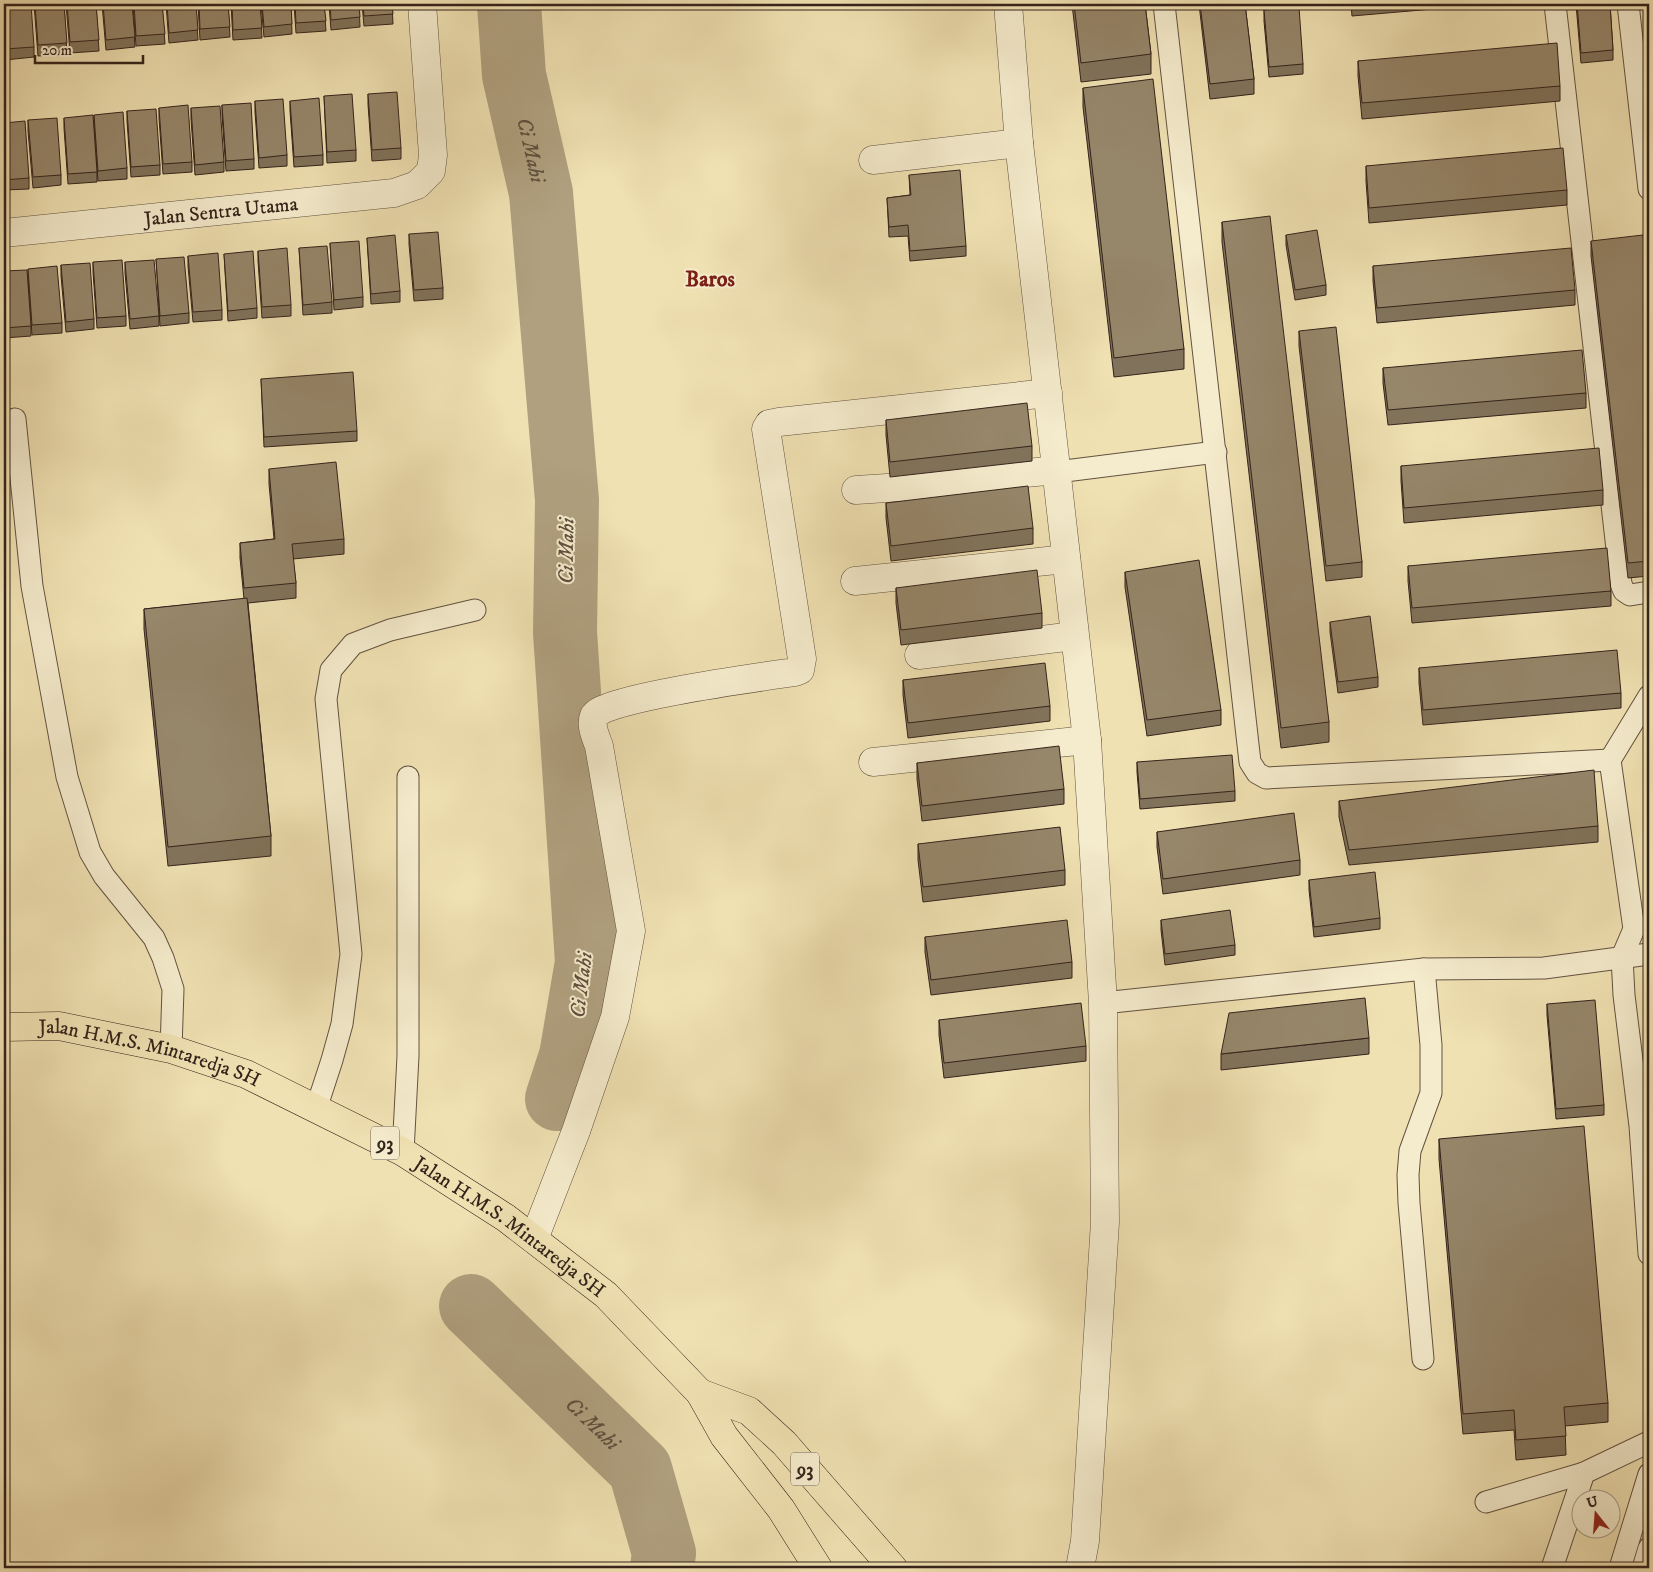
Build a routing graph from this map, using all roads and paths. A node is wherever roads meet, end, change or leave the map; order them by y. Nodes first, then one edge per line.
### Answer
1 (422, 4) edge
2 (1008, 4) edge
3 (1164, 4) edge
4 (1555, 4) edge
5 (1628, 4) edge
6 (1019, 143) junction
7 (873, 160) dead end
8 (1649, 189) edge
9 (4, 233) edge
10 (1048, 393) junction
11 (15, 419) dead end
12 (1216, 452) junction
13 (1057, 471) junction
14 (856, 490) dead end
15 (1066, 560) junction
16 (855, 581) dead end
17 (1649, 592) edge
18 (475, 610) dead end
19 (1074, 636) junction
20 (919, 655) edge
21 (1649, 696) edge
22 (1087, 740) junction
23 (1610, 760) junction
24 (873, 762) dead end
25 (408, 777) dead end
26 (1634, 928) junction
27 (1649, 954) edge
28 (1622, 957) junction
29 (1424, 969) junction
30 (1103, 1003) junction
31 (4, 1027) edge
32 (171, 1049) junction
33 (316, 1109) junction
34 (403, 1152) junction
35 (534, 1239) junction
36 (1649, 1254) edge
37 (1423, 1359) dead end
38 (700, 1393) junction
39 (1649, 1442) edge
40 (1584, 1473) junction
41 (1649, 1474) edge
42 (1486, 1502) dead end
43 (1649, 1548) edge
44 (818, 1568) edge
45 (893, 1568) edge
46 (1080, 1568) edge
47 (1552, 1568) edge
48 (1620, 1568) edge
49 (1643, 1568) edge

1 - 9 street, Jalan Sentra Utama
2 - 6 street
3 - 12 lane
4 - 17 lane
5 - 8 lane
6 - 7 street
6 - 10 street
10 - 13 street
10 - 35 street
11 - 32 lane
12 - 13 lane
12 - 23 lane
13 - 14 street
13 - 15 street
15 - 16 street
15 - 19 street
18 - 33 lane
19 - 20 street
19 - 22 street
21 - 23 lane
22 - 24 street
22 - 30 street
23 - 26 lane
25 - 34 lane
26 - 27 lane
26 - 28 lane
27 - 28 lane
28 - 29 lane
28 - 36 lane
29 - 30 lane
29 - 37 lane
30 - 46 street
31 - 32 main road, Jalan H.M.S. Mintaredja SH / 93
32 - 33 main road, Jalan H.M.S. Mintaredja SH / 93
33 - 34 main road, Jalan H.M.S. Mintaredja SH / 93
34 - 35 main road, Jalan H.M.S. Mintaredja SH / 93
35 - 38 main road, Jalan H.M.S. Mintaredja SH / 93
38 - 44 main road, Jalan H.M.S. Mintaredja SH / 93
38 - 45 main road, Jalan H.M.S. Mintaredja SH / 93
39 - 40 lane
40 - 42 lane
40 - 47 lane
41 - 48 lane
43 - 49 lane

